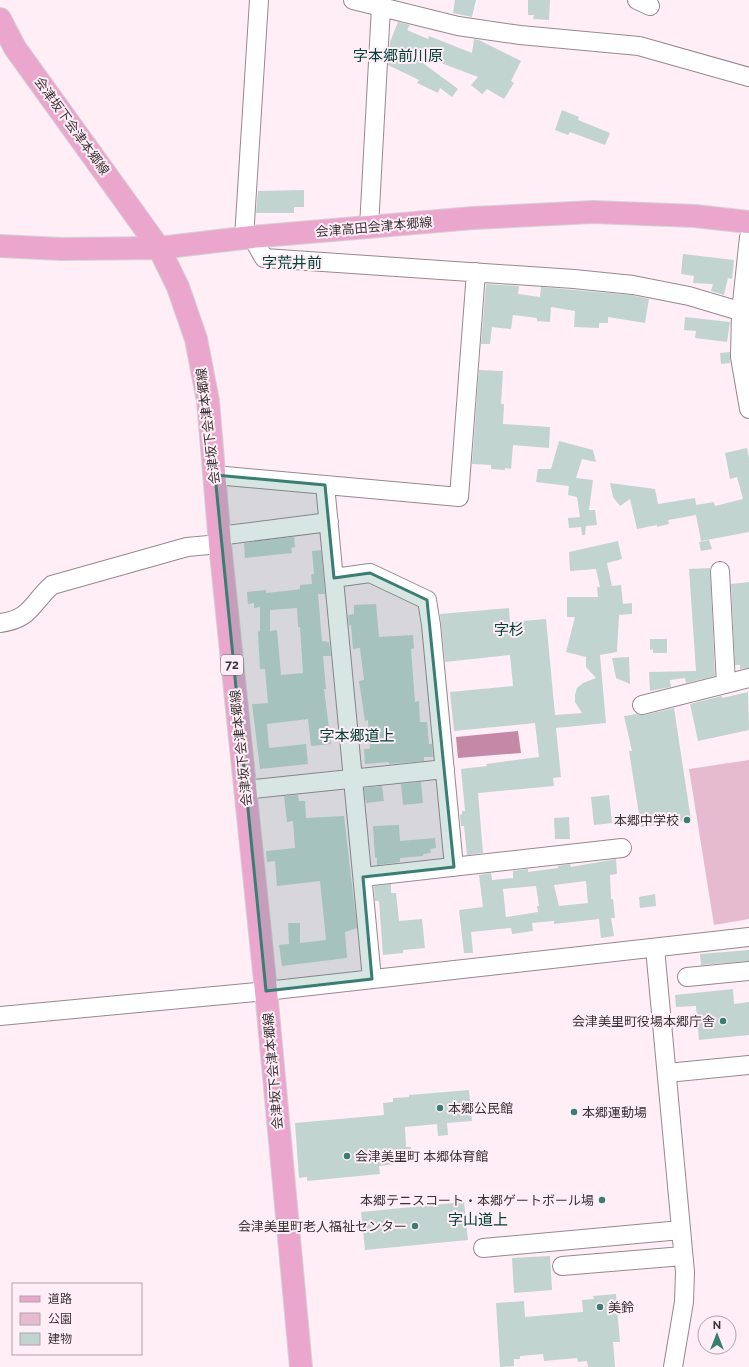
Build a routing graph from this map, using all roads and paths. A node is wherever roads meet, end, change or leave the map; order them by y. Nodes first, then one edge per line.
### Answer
1 (260, 0) edge
2 (353, 0) edge
3 (381, 7) junction
4 (412, 7) edge
5 (0, 19) edge
6 (749, 76) edge
7 (749, 222) edge
8 (369, 228) junction
9 (749, 237) edge
10 (248, 238) junction
11 (0, 246) edge
12 (159, 248) junction
13 (476, 272) junction
14 (745, 313) edge
15 (749, 409) edge
16 (215, 475) junction
17 (325, 485) junction
18 (328, 522) junction
19 (220, 540) junction
20 (720, 571) dead end
21 (334, 578) junction
22 (0, 623) edge
23 (749, 678) edge
24 (726, 684) junction
25 (642, 705) dead end
26 (445, 769) junction
27 (353, 779) junction
28 (245, 790) junction
29 (622, 848) dead end
30 (454, 867) junction
31 (363, 877) junction
32 (749, 937) edge
33 (655, 948) junction
34 (749, 971) edge
35 (687, 977) dead end
36 (372, 979) junction
37 (266, 991) junction
38 (0, 1016) edge
39 (749, 1065) edge
40 (667, 1073) junction
41 (681, 1230) junction
42 (483, 1248) dead end
43 (683, 1256) junction
44 (562, 1266) dead end
45 (301, 1367) edge
46 (673, 1367) edge

1 - 10 street
2 - 3 street
3 - 4 street
3 - 8 street
4 - 6 street
5 - 12 main road, 会津坂下会津本郷線 / 72
7 - 8 main road, 会津高田会津本郷線
8 - 10 main road, 会津高田会津本郷線
9 - 14 street
10 - 12 main road, 会津高田会津本郷線
10 - 13 street
11 - 12 main road, 会津高田会津本郷線
12 - 16 main road, 会津坂下会津本郷線 / 72
13 - 14 street
13 - 17 street
14 - 15 street
16 - 17 street
16 - 19 main road, 会津坂下会津本郷線 / 72
17 - 18 street
18 - 19 street
18 - 21 street
19 - 22 street
19 - 28 main road, 会津坂下会津本郷線 / 72
20 - 24 street
21 - 26 street
21 - 27 street
23 - 24 street
24 - 25 street
26 - 27 street
26 - 30 street
27 - 28 street
27 - 31 street
28 - 37 main road, 会津坂下会津本郷線 / 72
29 - 30 street
30 - 31 street
31 - 36 street
32 - 33 street
33 - 36 street
33 - 40 street
34 - 35 street
36 - 37 street
37 - 38 street
37 - 45 main road, 会津坂下会津本郷線 / 72
39 - 40 street
40 - 41 street
41 - 42 street
41 - 43 street
43 - 44 street
43 - 46 street

